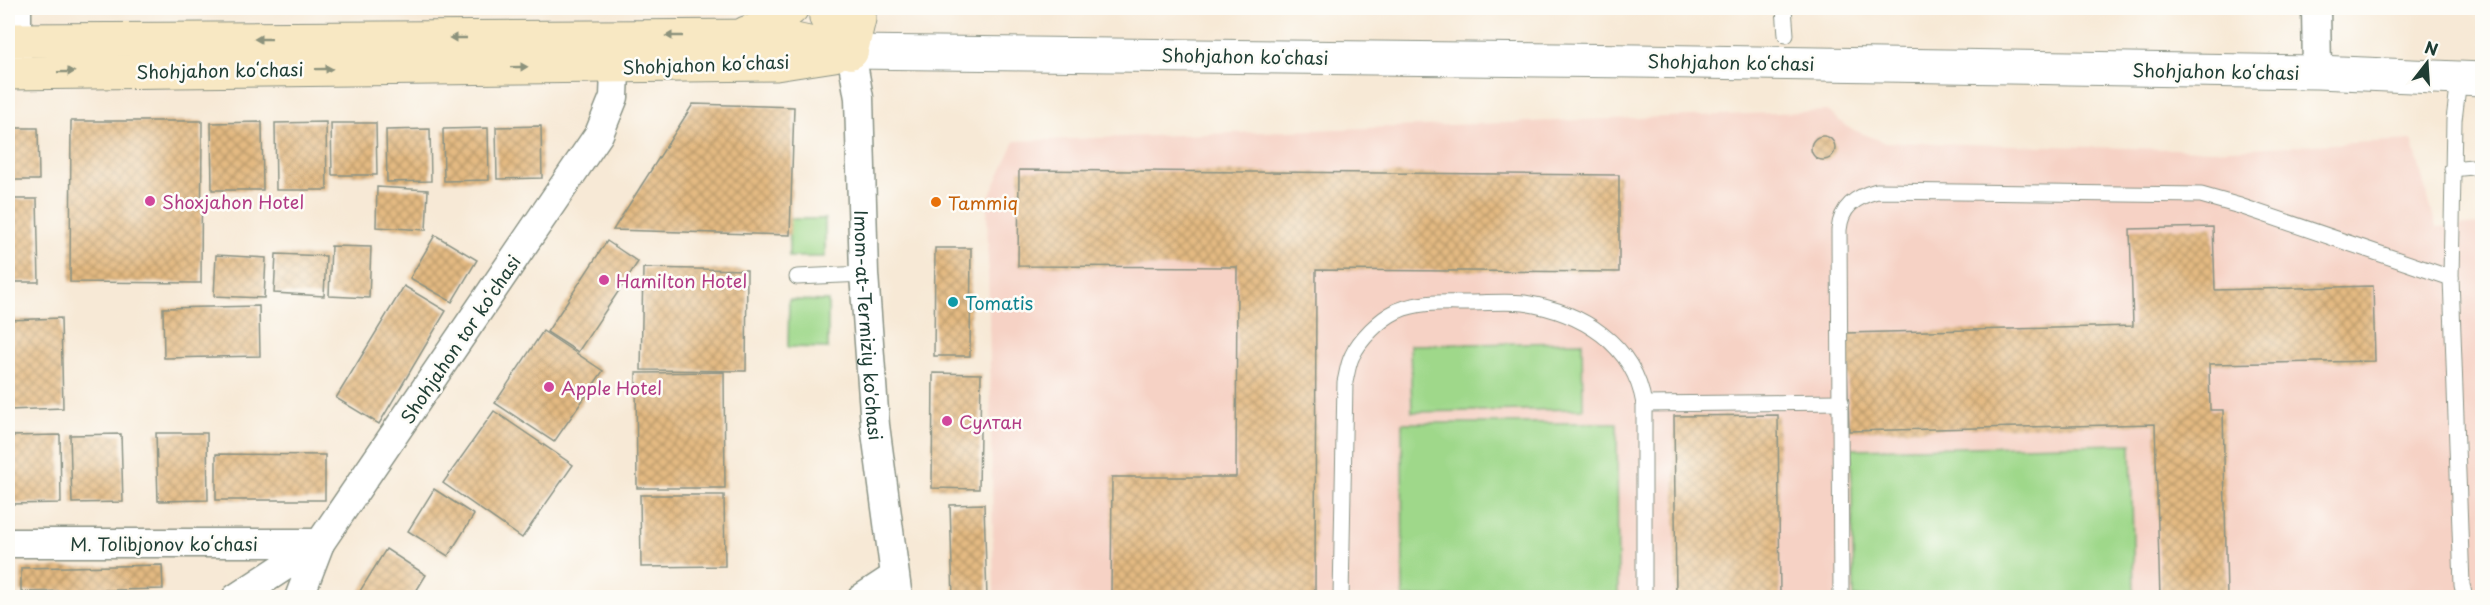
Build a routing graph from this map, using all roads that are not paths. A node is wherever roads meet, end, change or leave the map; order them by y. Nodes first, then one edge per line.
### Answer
1 (17, 8) edge
2 (792, 8) edge
3 (825, 8) edge
4 (859, 8) edge
5 (1784, 8) edge
6 (2316, 8) edge
7 (1786, 34) dead end
8 (733, 36) junction
9 (12, 40) edge
10 (616, 51) junction
11 (850, 52) junction
12 (2317, 72) junction
13 (12, 73) edge
14 (2471, 79) edge
15 (2482, 166) edge
16 (2452, 168) junction
17 (864, 274) junction
18 (797, 277) dead end
19 (2451, 278) junction
20 (1840, 402) junction
21 (1644, 404) junction
22 (8, 543) edge
23 (320, 543) junction
24 (896, 587) edge
25 (236, 597) edge
26 (299, 597) edge
27 (862, 597) edge
28 (1341, 597) edge
29 (1644, 597) edge
30 (1841, 597) edge
31 (2465, 597) edge

1 - 9 street
2 - 8 main road
3 - 11 main road, Imom-at-Termiziy ko'chasi
4 - 11 main road, Imom-at-Termiziy ko'chasi
5 - 7 lane
6 - 12 street
8 -> 10 main road, Shohjahon koʻchasi
8 - 11 main road
10 -> 9 main road, Shohjahon koʻchasi
9 - 13 street
10 - 11 main road, Shohjahon koʻchasi
13 -> 10 main road, Shohjahon koʻchasi
10 - 23 street, Shohjahon tor koʻchasi
11 - 12 street, Shohjahon koʻchasi
11 - 17 street, Imom-at-Termiziy ko'chasi
12 - 14 street, Shohjahon koʻchasi
14 - 16 lane
15 - 16 lane
16 - 19 lane
17 - 18 lane
17 - 24 street, Imom-at-Termiziy ko'chasi
19 - 20 lane
19 - 31 lane
20 - 21 lane
20 - 30 lane
21 - 28 lane
21 - 29 lane
22 - 23 street, M. Tolibjonov koʻchasi
23 - 25 street, Shohjahon tor koʻchasi
23 - 26 street
24 - 27 street

